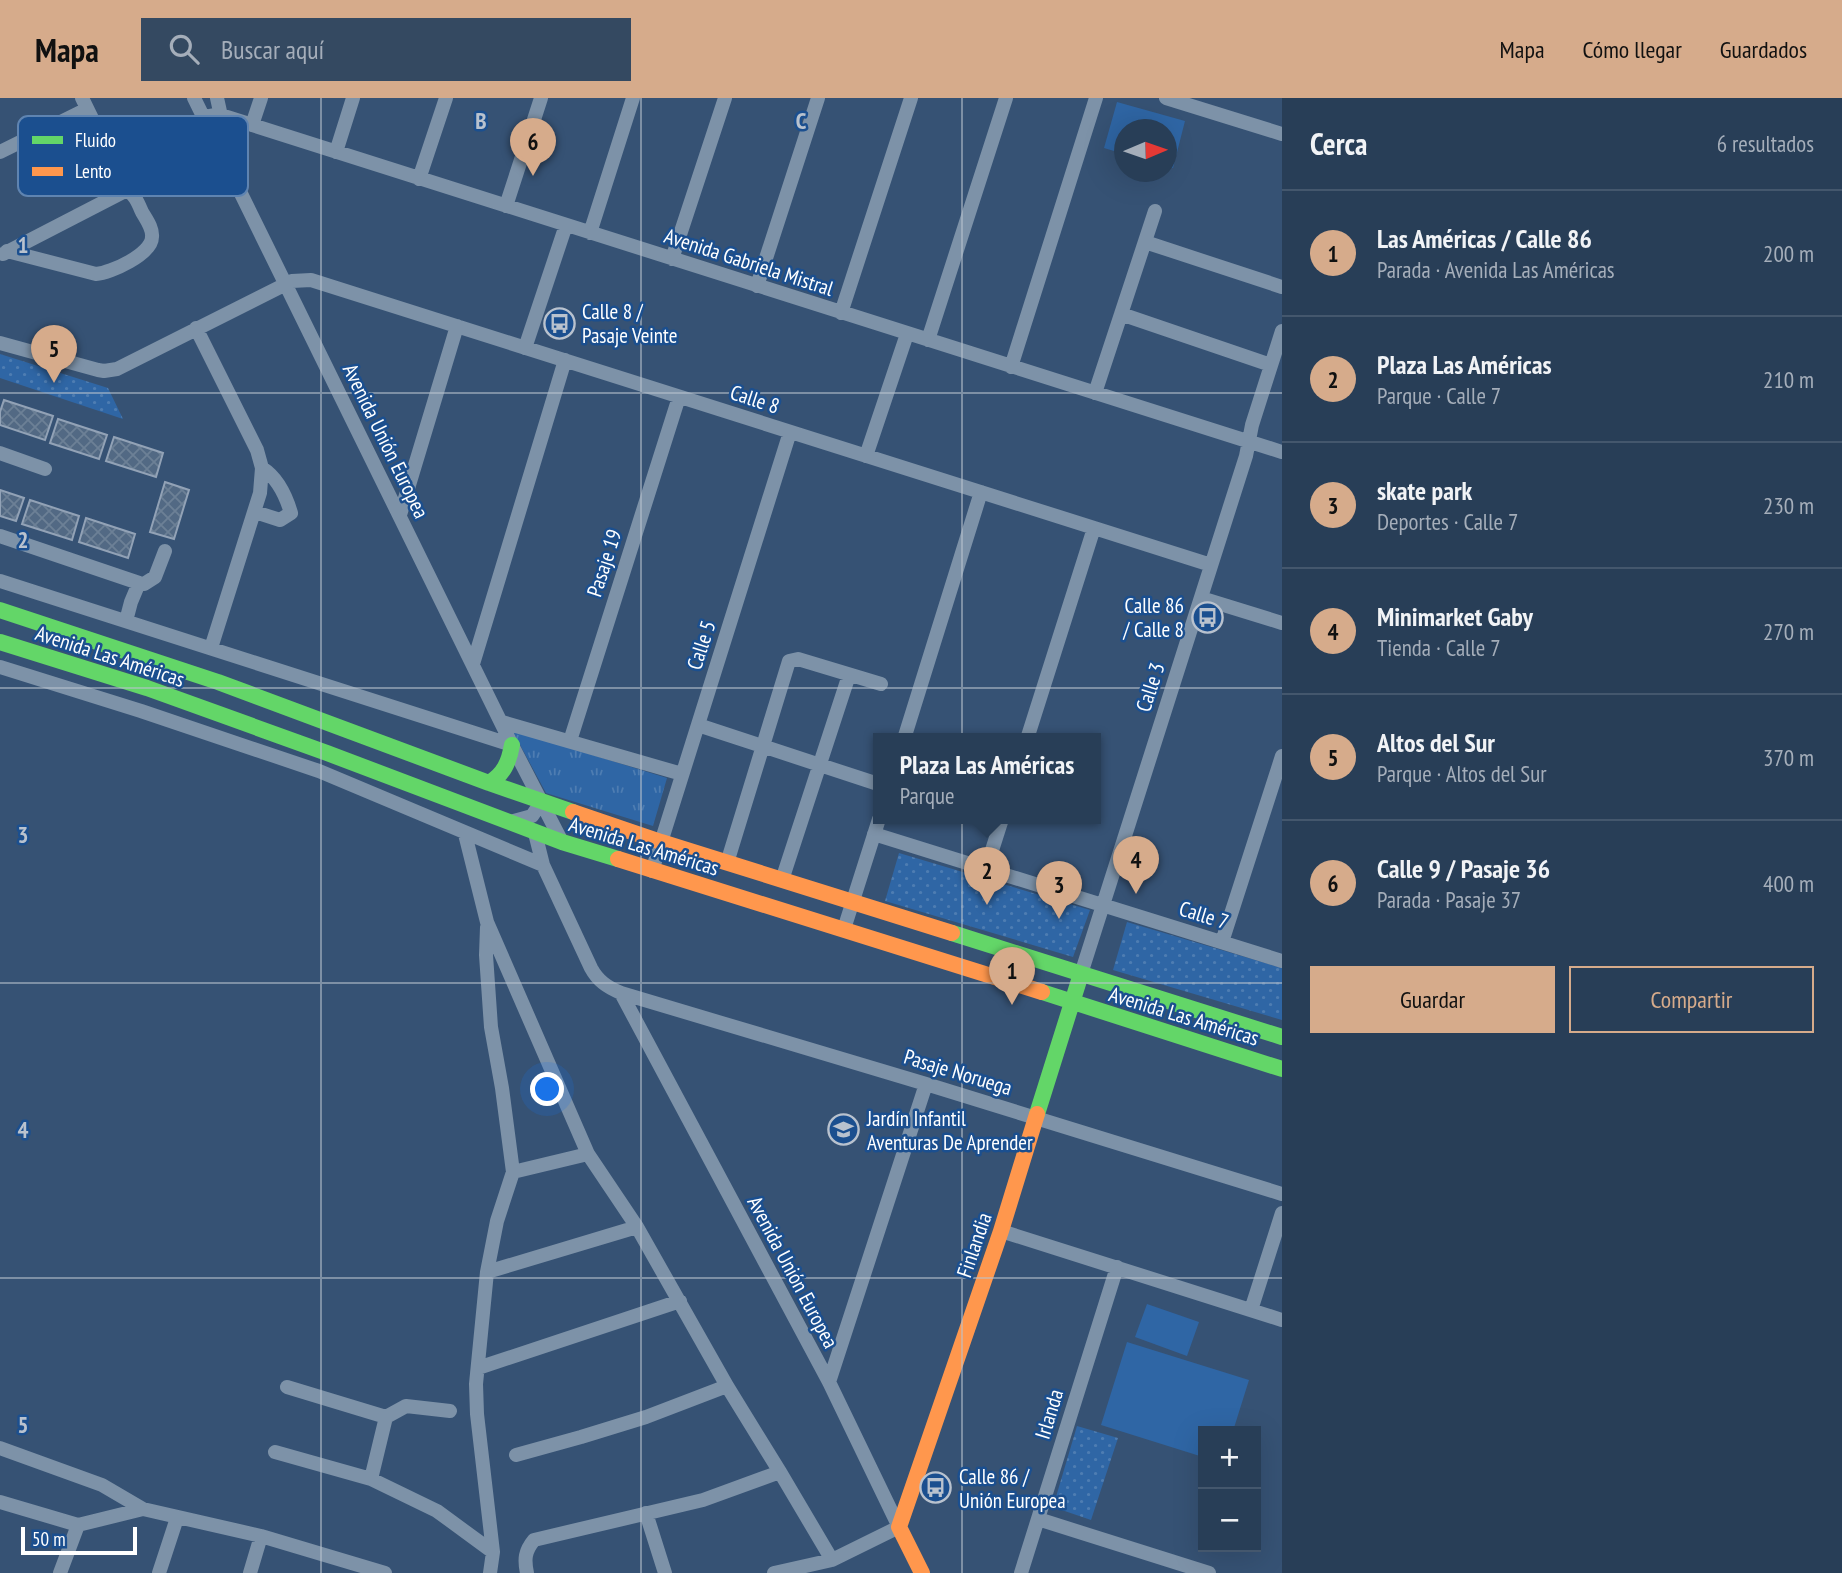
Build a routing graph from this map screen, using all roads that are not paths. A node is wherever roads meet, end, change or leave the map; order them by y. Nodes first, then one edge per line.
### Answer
1 (194, 98) edge
2 (217, 98) edge
3 (261, 98) edge
4 (353, 98) edge
5 (446, 98) edge
6 (541, 98) edge
7 (633, 98) edge
8 (725, 98) edge
9 (818, 98) edge
10 (911, 98) edge
11 (1006, 98) edge
12 (1096, 98) edge
13 (1167, 98) edge
14 (84, 103) edge
15 (62, 116) edge
16 (203, 116) edge
17 (221, 116) edge
18 (248, 124) edge
19 (252, 125) junction
20 (1282, 134) edge
21 (18, 142) edge
22 (0, 152) edge
23 (336, 152) junction
24 (419, 179) junction
25 (115, 196) edge
26 (134, 196) edge
27 (242, 196) edge
28 (506, 206) junction
29 (1155, 211) dead end
30 (566, 225) junction
31 (590, 233) junction
32 (1145, 242) junction
33 (3, 254) edge
34 (672, 259) junction
35 (285, 284) junction
36 (757, 286) junction
37 (1282, 287) edge
38 (841, 313) junction
39 (1121, 314) junction
40 (457, 326) junction
41 (196, 328) junction
42 (1282, 331) edge
43 (907, 334) junction
44 (928, 341) junction
45 (0, 343) edge
46 (525, 348) junction
47 (565, 360) junction
48 (1271, 365) junction
49 (1011, 367) junction
50 (1095, 393) junction
51 (679, 397) junction
52 (790, 432) junction
53 (1249, 442) junction
54 (1282, 452) edge
55 (0, 453) edge
56 (866, 456) junction
57 (262, 468) junction
58 (45, 469) dead end
59 (981, 492) junction
60 (255, 512) junction
61 (400, 515) junction
62 (1094, 528) junction
63 (0, 536) edge
64 (164, 551) dead end
65 (1211, 565) junction
66 (0, 581) edge
67 (139, 583) junction
68 (1201, 598) junction
69 (0, 610) edge
70 (126, 621) junction
71 (1282, 623) edge
72 (0, 642) edge
73 (211, 648) junction
74 (473, 664) junction
75 (0, 667) edge
76 (849, 675) junction
77 (881, 684) dead end
78 (502, 722) junction
79 (698, 725) junction
80 (906, 733) edge
81 (1029, 733) edge
82 (570, 741) junction
83 (512, 745) junction
84 (764, 746) junction
85 (1282, 756) edge
86 (820, 764) junction
87 (682, 774) junction
88 (873, 782) edge
89 (489, 783) junction
90 (542, 801) junction
91 (508, 823) junction
92 (877, 824) edge
93 (1000, 824) edge
94 (536, 833) junction
95 (465, 834) junction
96 (874, 834) junction
97 (562, 842) junction
98 (661, 842) junction
99 (727, 863) junction
100 (543, 865) junction
101 (986, 869) junction
102 (652, 871) junction
103 (782, 880) junction
104 (852, 902) junction
105 (1103, 905) junction
106 (487, 922) junction
107 (844, 929) junction
108 (1222, 942) junction
109 (1282, 961) edge
110 (1081, 974) junction
111 (621, 993) junction
112 (1072, 1003) junction
113 (1282, 1037) edge
114 (1282, 1069) edge
115 (926, 1084) junction
116 (1036, 1118) junction
117 (588, 1154) junction
118 (513, 1172) junction
119 (1282, 1194) edge
120 (1282, 1213) edge
121 (637, 1227) junction
122 (1001, 1231) junction
123 (1117, 1267) junction
124 (487, 1272) junction
125 (680, 1301) junction
126 (1251, 1310) junction
127 (1282, 1320) edge
128 (478, 1368) junction
129 (829, 1382) junction
130 (727, 1386) junction
131 (288, 1387) dead end
132 (450, 1412) dead end
133 (386, 1417) junction
134 (0, 1448) edge
135 (275, 1452) dead end
136 (516, 1455) dead end
137 (780, 1472) junction
138 (371, 1479) junction
139 (0, 1502) edge
140 (143, 1510) junction
141 (646, 1513) junction
142 (177, 1518) junction
143 (1038, 1520) junction
144 (78, 1525) junction
145 (898, 1527) junction
146 (261, 1536) junction
147 (493, 1552) junction
148 (832, 1560) junction
149 (60, 1573) edge
150 (159, 1573) edge
151 (250, 1573) edge
152 (384, 1573) edge
153 (490, 1573) edge
154 (527, 1573) edge
155 (665, 1573) edge
156 (774, 1573) edge
157 (922, 1573) edge
158 (1021, 1573) edge
159 (1209, 1573) edge

1 - 16 street, Avenida Unión Europea
2 - 17 street
3 - 19 street
4 - 23 street
5 - 24 street
6 - 28 street
7 - 31 street
8 - 34 street
9 - 36 street
10 - 38 street
11 - 44 street
12 - 49 street
13 - 20 street
14 - 15 street
18 - 19 street, Avenida Gabriela Mistral
19 - 23 street, Avenida Gabriela Mistral
21 - 22 street
23 - 24 street, Avenida Gabriela Mistral
24 - 28 street, Avenida Gabriela Mistral
25 - 33 street
26 - 33 street
27 - 35 street, Avenida Unión Europea
28 - 30 street, Avenida Gabriela Mistral
29 - 32 street
30 - 31 street, Avenida Gabriela Mistral
30 - 46 street
31 - 34 street, Avenida Gabriela Mistral
32 - 37 street
32 - 39 street
34 - 36 street, Avenida Gabriela Mistral
35 - 40 street, Calle 8
35 - 41 street
35 - 61 street, Avenida Unión Europea
36 - 38 street, Avenida Gabriela Mistral
38 - 43 street, Avenida Gabriela Mistral
39 - 48 street
39 - 50 street
40 - 46 street, Calle 8
40 - 61 street
41 - 45 street
41 - 57 street
42 - 48 street, Calle 3
43 - 44 street, Avenida Gabriela Mistral
43 - 56 street
44 - 49 street, Avenida Gabriela Mistral
46 - 47 street, Calle 8
47 - 51 street, Calle 8
47 - 74 street
48 - 53 street, Calle 3
49 - 50 street, Avenida Gabriela Mistral
50 - 53 street, Avenida Gabriela Mistral
51 - 52 street, Calle 8
51 - 82 street, Pasaje 19
52 - 56 street, Calle 8
52 - 79 street, Calle 5
53 - 54 street, Avenida Gabriela Mistral
53 - 65 street, Calle 3
55 - 58 street
56 - 59 street, Calle 8
57 - 60 street
57 - 60 street
59 - 62 street, Calle 8
59 - 80 street
60 - 73 street
61 - 74 street, Avenida Unión Europea
62 - 65 street, Calle 8
62 - 81 street
63 - 67 street
64 - 67 street
65 - 68 street, Calle 3
66 - 70 street, Avenida Las Américas
67 - 70 street
68 - 71 street
68 - 105 street, Calle 3
69 - 89 main road, Avenida Las Américas
70 - 73 street, Avenida Las Américas
72 - 91 main road, Avenida Las Américas
73 - 83 street, Avenida Las Américas
74 - 78 street, Avenida Unión Europea
75 - 95 street
76 - 77 street
76 - 84 street
76 - 86 street
78 - 82 street
78 - 83 street, Avenida Unión Europea
79 - 84 street
79 - 87 street, Calle 5
82 - 87 street
83 - 89 main road
83 - 90 street, Avenida Unión Europea
84 - 86 street
84 - 99 street
85 - 108 street
86 - 88 street
86 - 103 street
87 - 98 street, Calle 5
89 - 90 main road, Avenida Las Américas
90 - 91 street
90 - 97 street, Avenida Unión Europea
90 - 98 main road, Avenida Las Américas
91 - 94 main road, Avenida Las Américas
92 - 96 street
93 - 101 street
94 - 97 main road, Avenida Las Américas
94 - 100 street
95 - 100 street
95 - 106 street
96 - 101 street, Calle 7
96 - 104 street
97 - 102 main road, Avenida Las Américas
98 - 99 main road, Avenida Las Américas
98 - 102 street, Calle 5
99 - 103 main road, Avenida Las Américas
100 - 111 street
101 - 105 street, Calle 7
102 - 107 main road, Avenida Las Américas
103 - 104 main road, Avenida Las Américas
104 - 107 street
104 - 110 main road, Avenida Las Américas
105 - 108 street, Calle 7
105 - 110 street, Calle 3
106 - 117 street
106 - 118 street
107 - 112 main road, Avenida Las Américas
108 - 109 street, Calle 7
110 - 112 main road, Finlandia
110 - 113 main road, Avenida Las Américas
111 - 115 street, Pasaje Noruega
111 - 129 street, Avenida Unión Europea
112 - 114 main road, Avenida Las Américas
112 - 116 main road, Finlandia
115 - 116 street, Pasaje Noruega
115 - 129 street
116 - 119 street, Pasaje Noruega
116 - 122 main road, Finlandia
117 - 118 street
117 - 121 street
118 - 124 street
120 - 126 street
121 - 124 street
121 - 125 street
122 - 123 street
122 - 145 main road, Finlandia
123 - 126 street
123 - 143 street, Irlanda
124 - 128 street
125 - 128 street
125 - 130 street
126 - 127 street
128 - 147 street
129 - 145 street, Avenida Unión Europea
130 - 136 street
130 - 137 street
131 - 133 street
132 - 133 street
133 - 138 street
134 - 140 street
135 - 138 street
137 - 141 street
137 - 148 street
138 - 147 street
139 - 144 street
140 - 142 street
140 - 144 street
141 - 154 street
141 - 155 street
142 - 146 street
142 - 150 street
143 - 158 street, Irlanda
143 - 159 street
144 - 149 street
145 - 148 street
145 - 157 main road, Avenida Unión Europea
146 - 151 street
146 - 152 street
147 - 153 street
148 - 156 street

